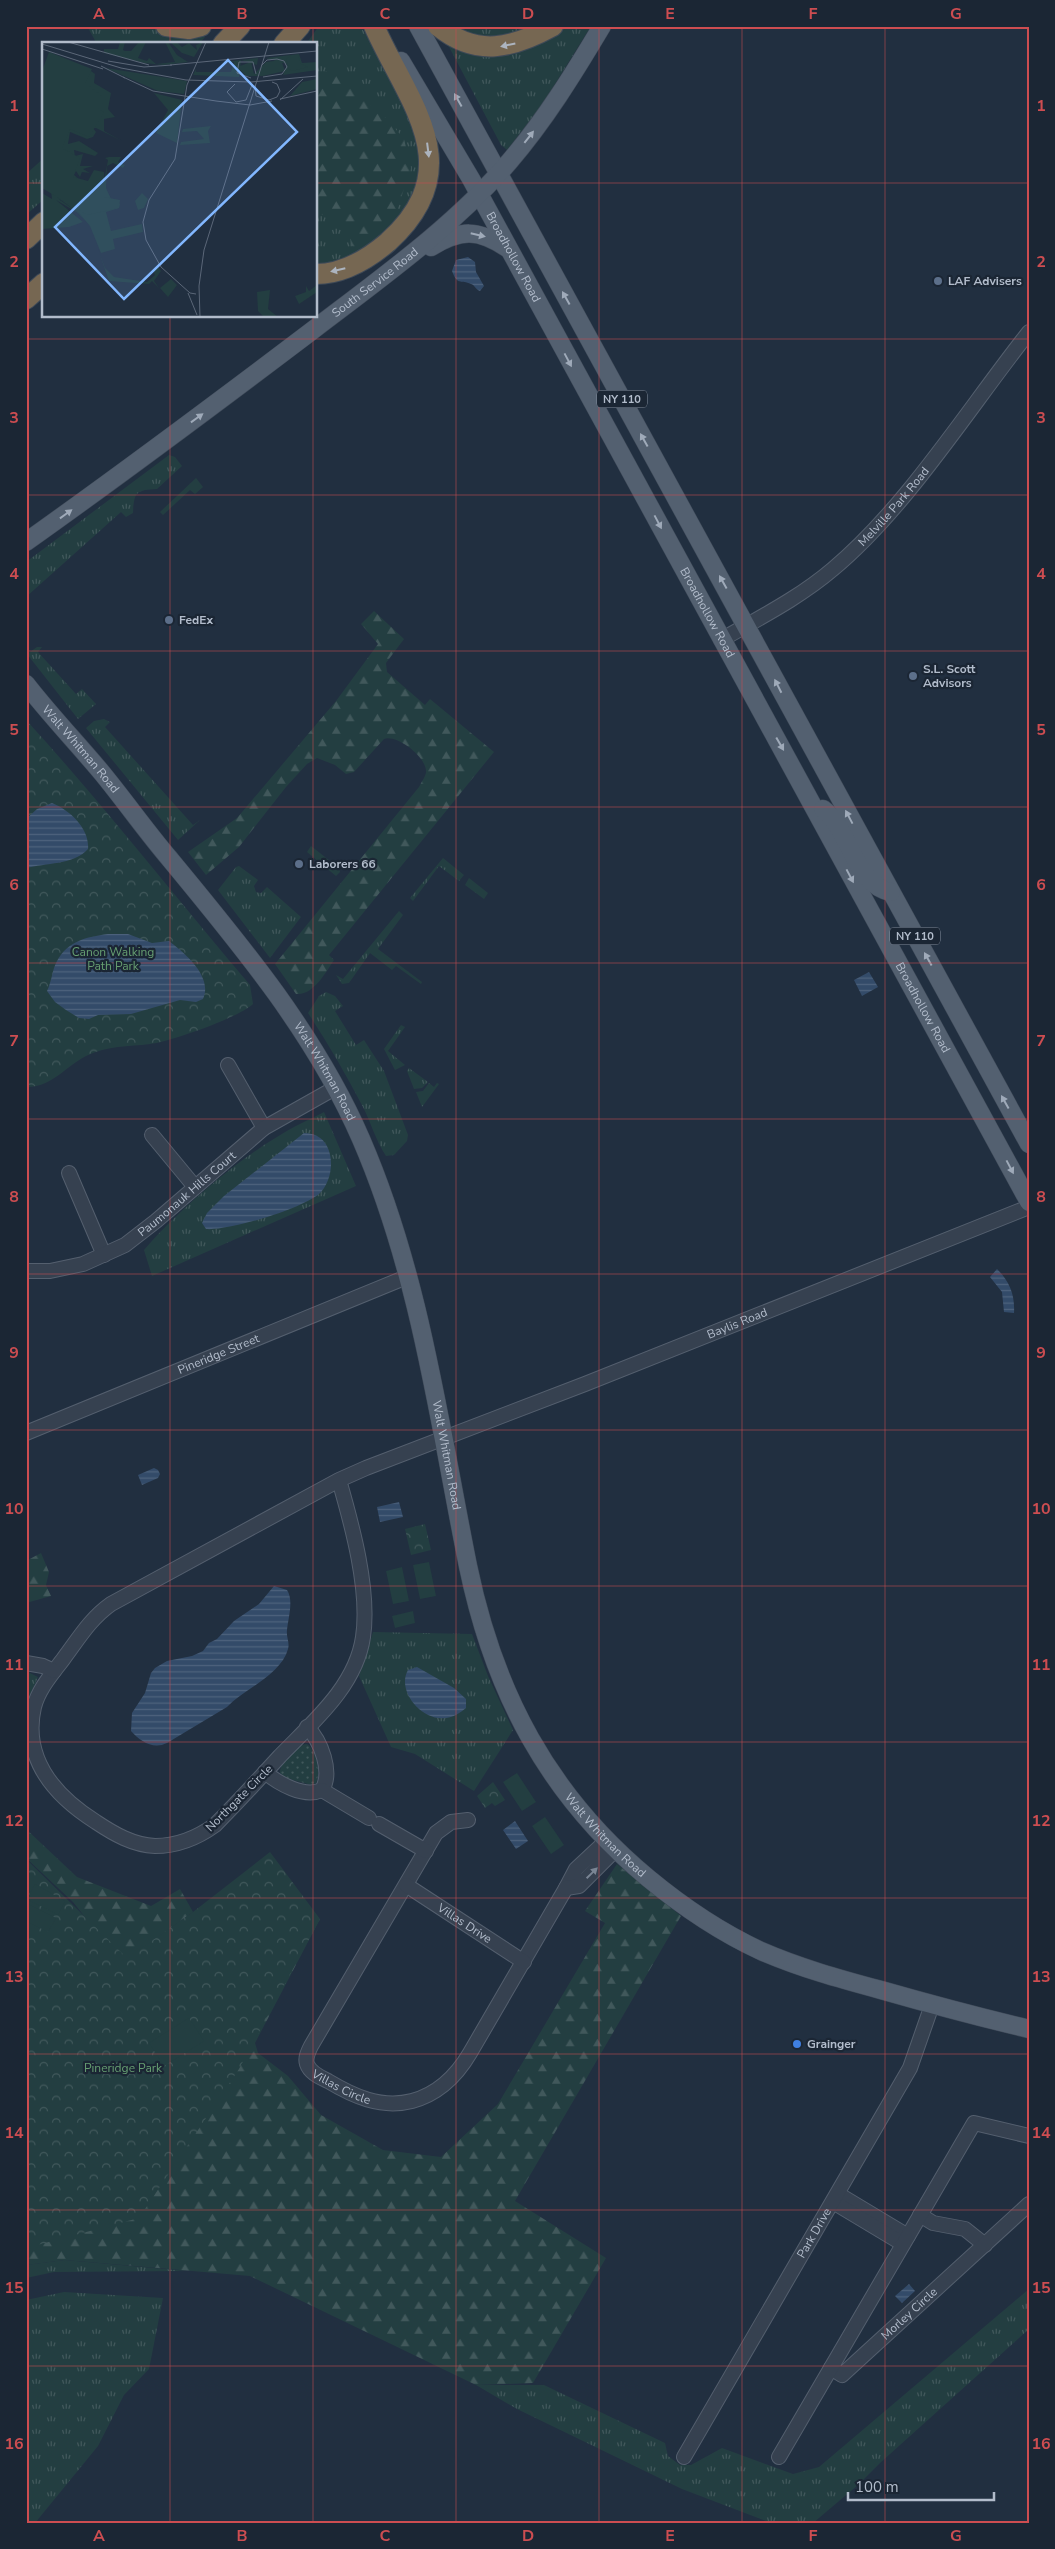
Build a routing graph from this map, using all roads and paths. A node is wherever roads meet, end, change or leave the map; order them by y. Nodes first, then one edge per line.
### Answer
1 (166, 26) edge
2 (201, 26) edge
3 (240, 26) edge
4 (300, 26) edge
5 (304, 26) edge
6 (374, 26) edge
7 (381, 26) edge
8 (418, 26) edge
9 (438, 26) edge
10 (553, 26) edge
11 (602, 26) edge
12 (225, 42) edge
13 (286, 42) edge
14 (292, 42) edge
15 (498, 174) junction
16 (478, 194) junction
17 (42, 224) edge
18 (26, 239) edge
19 (508, 249) junction
20 (387, 273) junction
21 (318, 274) edge
22 (42, 285) edge
23 (26, 299) edge
24 (1029, 332) edge
25 (26, 542) edge
26 (746, 625) junction
27 (721, 640) junction
28 (26, 684) edge
29 (812, 802) junction
30 (891, 892) junction
31 (228, 1065) dead end
32 (335, 1088) junction
33 (264, 1128) junction
34 (152, 1135) dead end
35 (1029, 1144) edge
36 (69, 1172) dead end
37 (195, 1188) junction
38 (1029, 1202) edge
39 (1029, 1207) edge
40 (104, 1255) junction
41 (26, 1271) edge
42 (409, 1276) junction
43 (26, 1433) edge
44 (444, 1439) junction
45 (339, 1480) junction
46 (26, 1663) edge
47 (54, 1671) junction
48 (307, 1727) junction
49 (30, 1749) edge
50 (265, 1772) junction
51 (322, 1790) junction
52 (468, 1820) dead end
53 (610, 1846) junction
54 (426, 1851) junction
55 (406, 1885) junction
56 (524, 1962) junction
57 (932, 2005) junction
58 (1029, 2029) edge
59 (1029, 2136) edge
60 (835, 2198) junction
61 (1029, 2204) edge
62 (920, 2215) junction
63 (906, 2240) junction
64 (985, 2245) junction
65 (831, 2368) junction
66 (684, 2457) dead end
67 (779, 2457) dead end

1 - 2 highway
3 - 12 highway
4 - 13 highway
5 - 14 highway
6 -> 21 highway
7 - 16 main road, Broadhollow Road / NY 110
15 -> 8 main road, NY 110
10 -> 9 highway
15 -> 11 main road, South Service Road
15 - 16 main road, South Service Road
26 -> 15 main road, NY 110
16 - 19 main road, Broadhollow Road / NY 110
16 - 20 main road, South Service Road
17 - 18 highway
20 -> 19 main road
19 -> 27 main road, Broadhollow Road / NY 110
25 -> 20 main road, South Service Road
22 - 23 highway
24 - 26 street, Melville Park Road
26 - 27 street, Melville Park Road
30 -> 26 main road, NY 110
27 -> 29 main road, Broadhollow Road / NY 110
28 - 32 main road, Walt Whitman Road
29 - 30 main road
29 -> 38 main road, Broadhollow Road / NY 110
35 -> 30 main road, NY 110
31 - 33 street
32 - 33 street, Paumonauk Hills Court
32 - 42 main road, Walt Whitman Road
33 - 37 street, Paumonauk Hills Court
34 - 37 street
36 - 40 street
37 - 40 street, Paumonauk Hills Court
39 - 44 street, Baylis Road
40 - 41 street, Paumonauk Hills Court
42 - 43 street, Pineridge Street
42 - 44 main road, Walt Whitman Road
44 - 45 street, Northgate Circle
44 - 53 main road, Walt Whitman Road
45 - 47 street, Northgate Circle
45 - 48 street, Northgate Circle
46 - 47 street
47 - 49 street, Northgate Circle
48 - 50 street, Northgate Circle
48 - 51 street
49 - 50 street, Northgate Circle
50 - 51 street
51 - 54 street
52 - 54 street, Villas Circle
53 - 56 street, Villas Circle
53 - 57 main road, Walt Whitman Road
54 - 55 street, Villas Circle
55 - 56 street, Villas Drive
55 - 56 street, Villas Circle
57 - 58 main road, Walt Whitman Road
57 - 60 street, Park Drive
59 - 62 street
60 - 63 street
60 - 66 street, Park Drive
61 - 64 street, Morley Circle
62 - 63 street
62 - 64 street
63 - 65 street
64 - 65 street, Morley Circle
65 - 67 street

